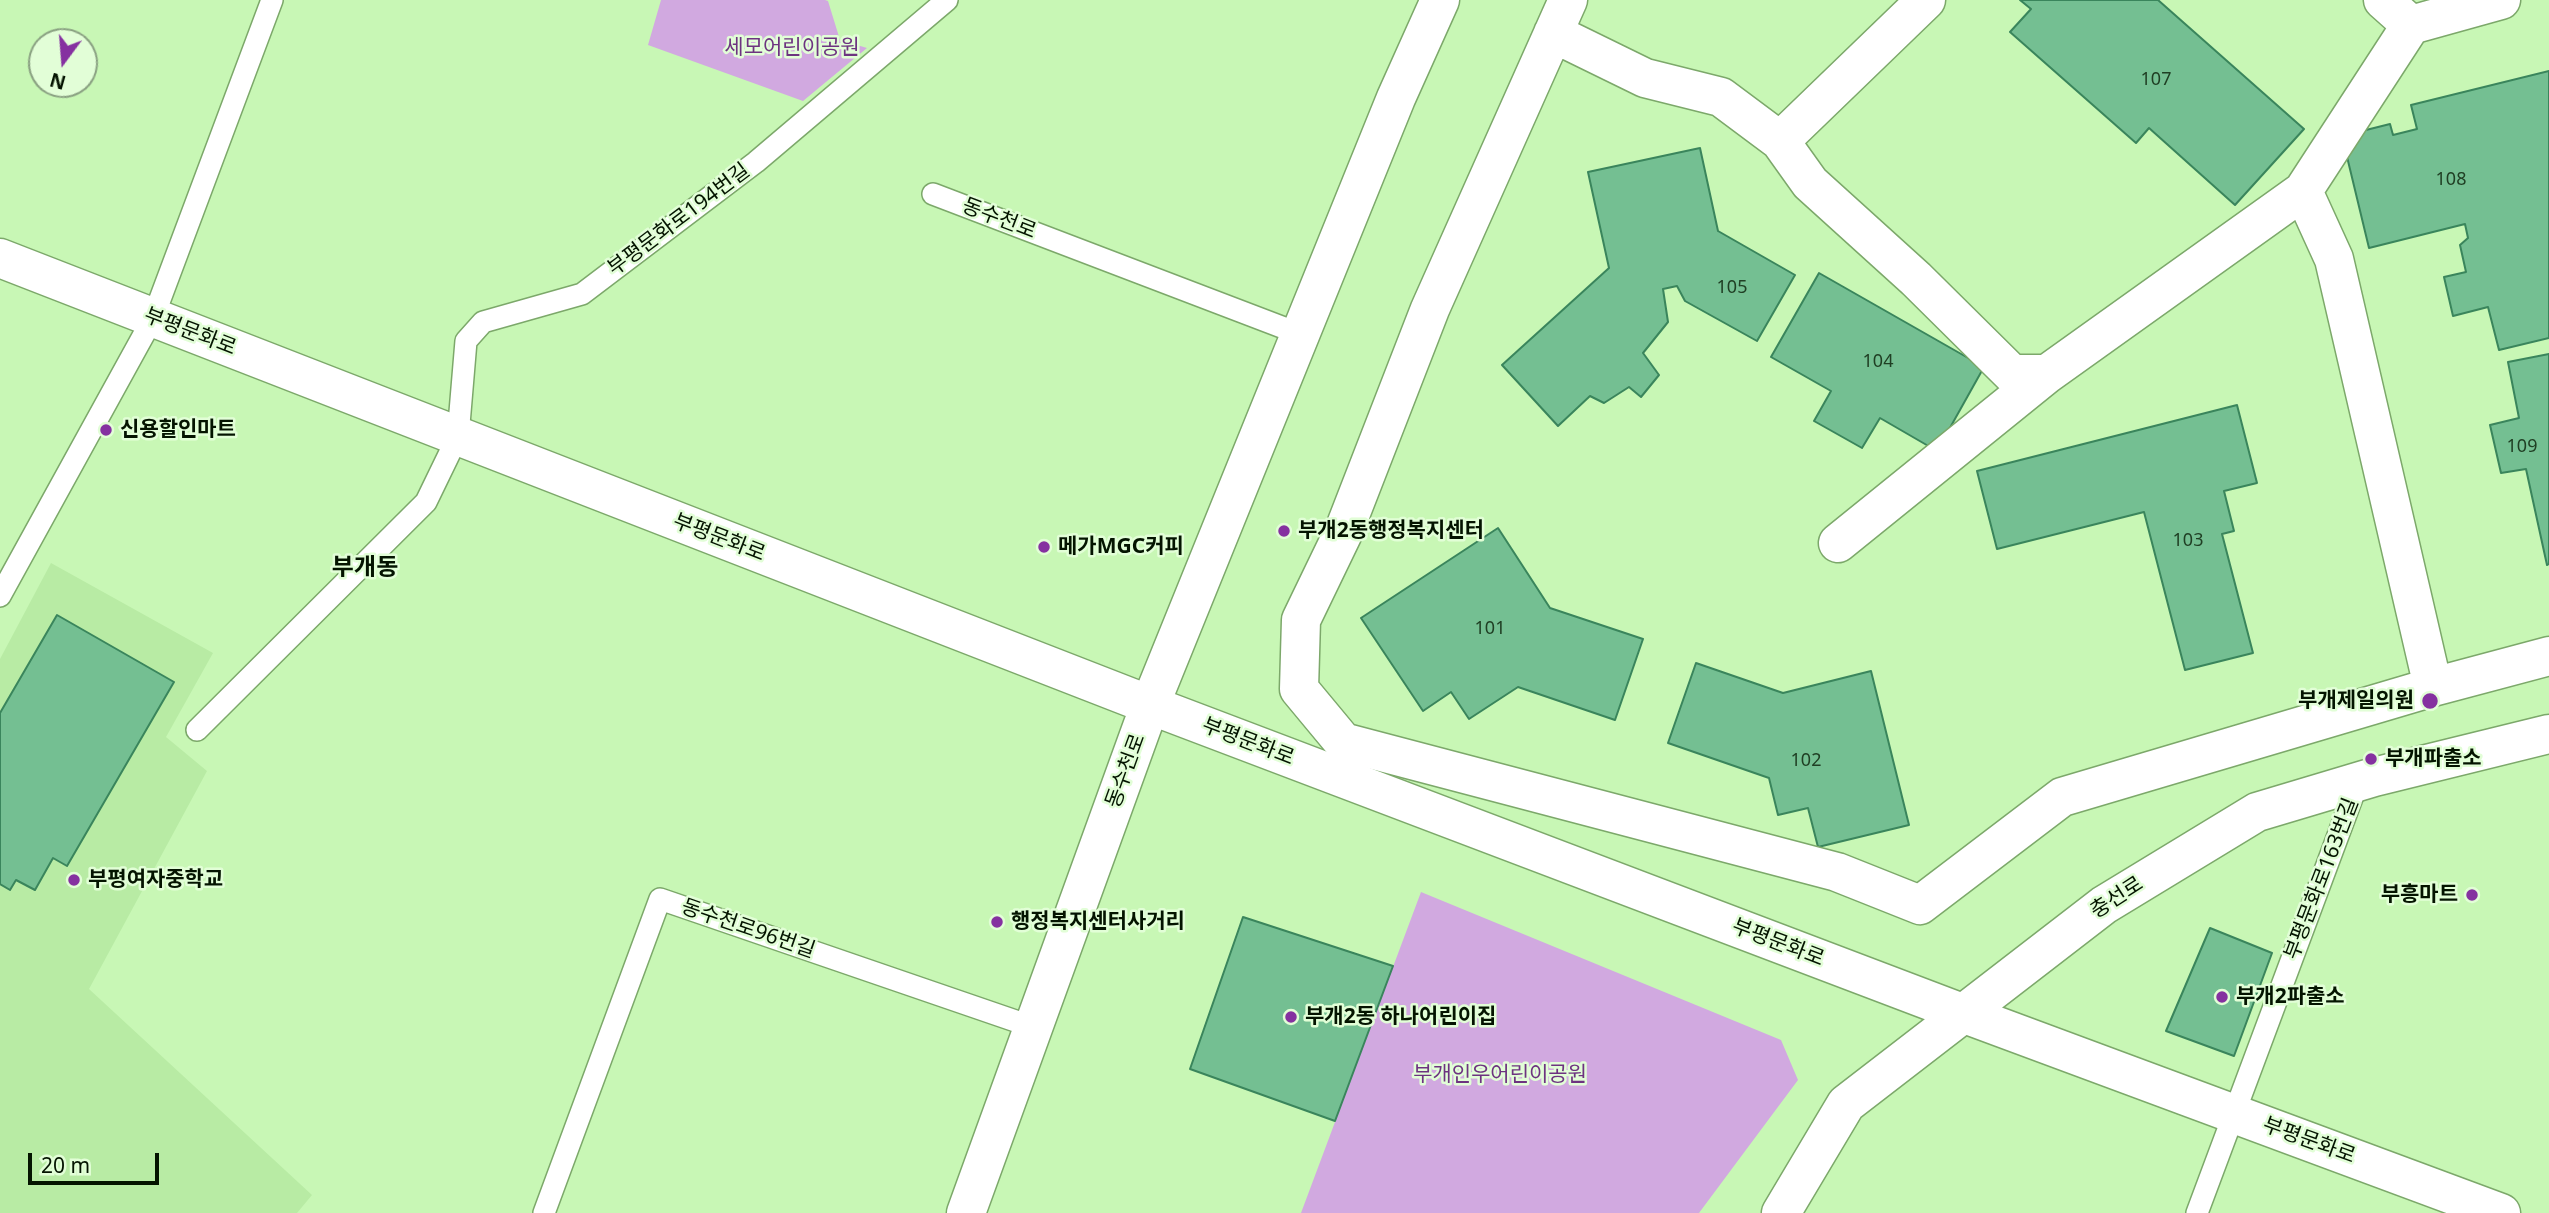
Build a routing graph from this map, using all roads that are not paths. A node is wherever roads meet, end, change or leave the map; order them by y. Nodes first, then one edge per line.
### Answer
1 (272, 0) edge
2 (947, 0) edge
3 (1440, 0) edge
4 (1926, 0) edge
5 (2382, 0) edge
6 (2501, 0) edge
7 (1561, 17) edge
8 (2411, 25) junction
9 (1780, 141) junction
10 (2303, 191) junction
11 (933, 194) dead end
12 (0, 258) edge
13 (153, 318) junction
14 (1300, 334) junction
15 (2047, 374) junction
16 (458, 436) junction
17 (1838, 543) dead end
18 (0, 596) edge
19 (2549, 656) edge
20 (2433, 687) junction
21 (1150, 705) junction
22 (197, 730) dead end
23 (2549, 734) edge
24 (2358, 782) junction
25 (1962, 1013) junction
26 (1033, 1027) junction
27 (2234, 1114) junction
28 (544, 1213) edge
29 (965, 1213) edge
30 (1781, 1213) edge
31 (2197, 1213) edge
32 (2501, 1213) edge

1 - 13 lane
2 - 16 lane, 부평문화로194번길
3 - 14 street, 동수천로
4 - 9 street
5 - 8 street
6 - 8 street
7 - 9 street
7 - 20 street
8 - 10 street
9 - 15 street
10 - 15 street
10 - 20 street
11 - 14 lane, 동수천로
12 - 13 street, 부평문화로
13 - 16 street, 부평문화로
13 - 18 lane
14 - 21 street, 동수천로
15 - 17 street
16 - 21 street, 부평문화로
16 - 22 lane
19 - 20 street
21 - 25 street, 부평문화로
21 - 26 street, 동수천로
23 - 24 street, 충선로
24 - 25 street, 충선로
24 - 27 lane, 부평문화로163번길
25 - 27 street, 부평문화로
25 - 30 street, 충선로
26 - 28 lane, 동수천로96번길
26 - 29 street, 동수천로
27 - 31 lane, 부평문화로163번길
27 - 32 street, 부평문화로

